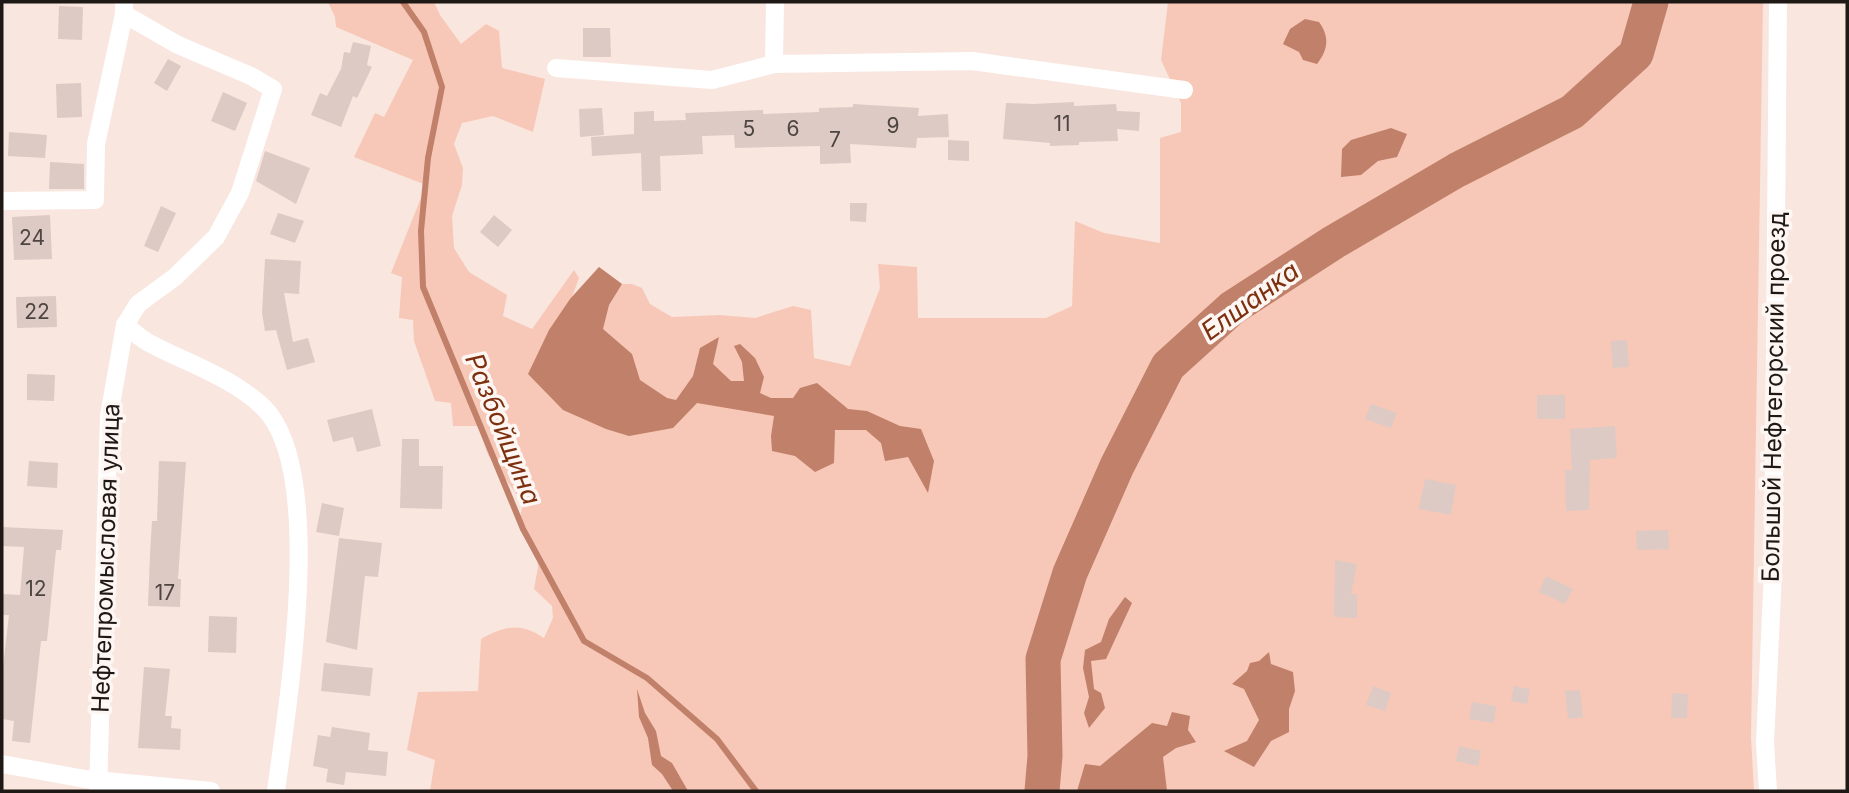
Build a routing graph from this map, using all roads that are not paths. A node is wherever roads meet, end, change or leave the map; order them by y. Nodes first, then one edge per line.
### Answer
1 (775, 2) edge
2 (1778, 2) edge
3 (124, 8) edge
4 (774, 64) junction
5 (556, 68) dead end
6 (1184, 90) dead end
7 (2, 201) edge
8 (125, 325) junction
9 (2, 764) edge
10 (97, 786) edge
11 (211, 791) edge
12 (276, 791) edge
13 (1768, 791) edge

1 - 4 street
2 - 13 street, Большой Нефтегорский проезд
3 - 7 street
3 - 8 street
4 - 5 street
4 - 6 street
8 - 10 street, Нефтепромысловая улица
8 - 12 street
9 - 10 street
10 - 11 street

